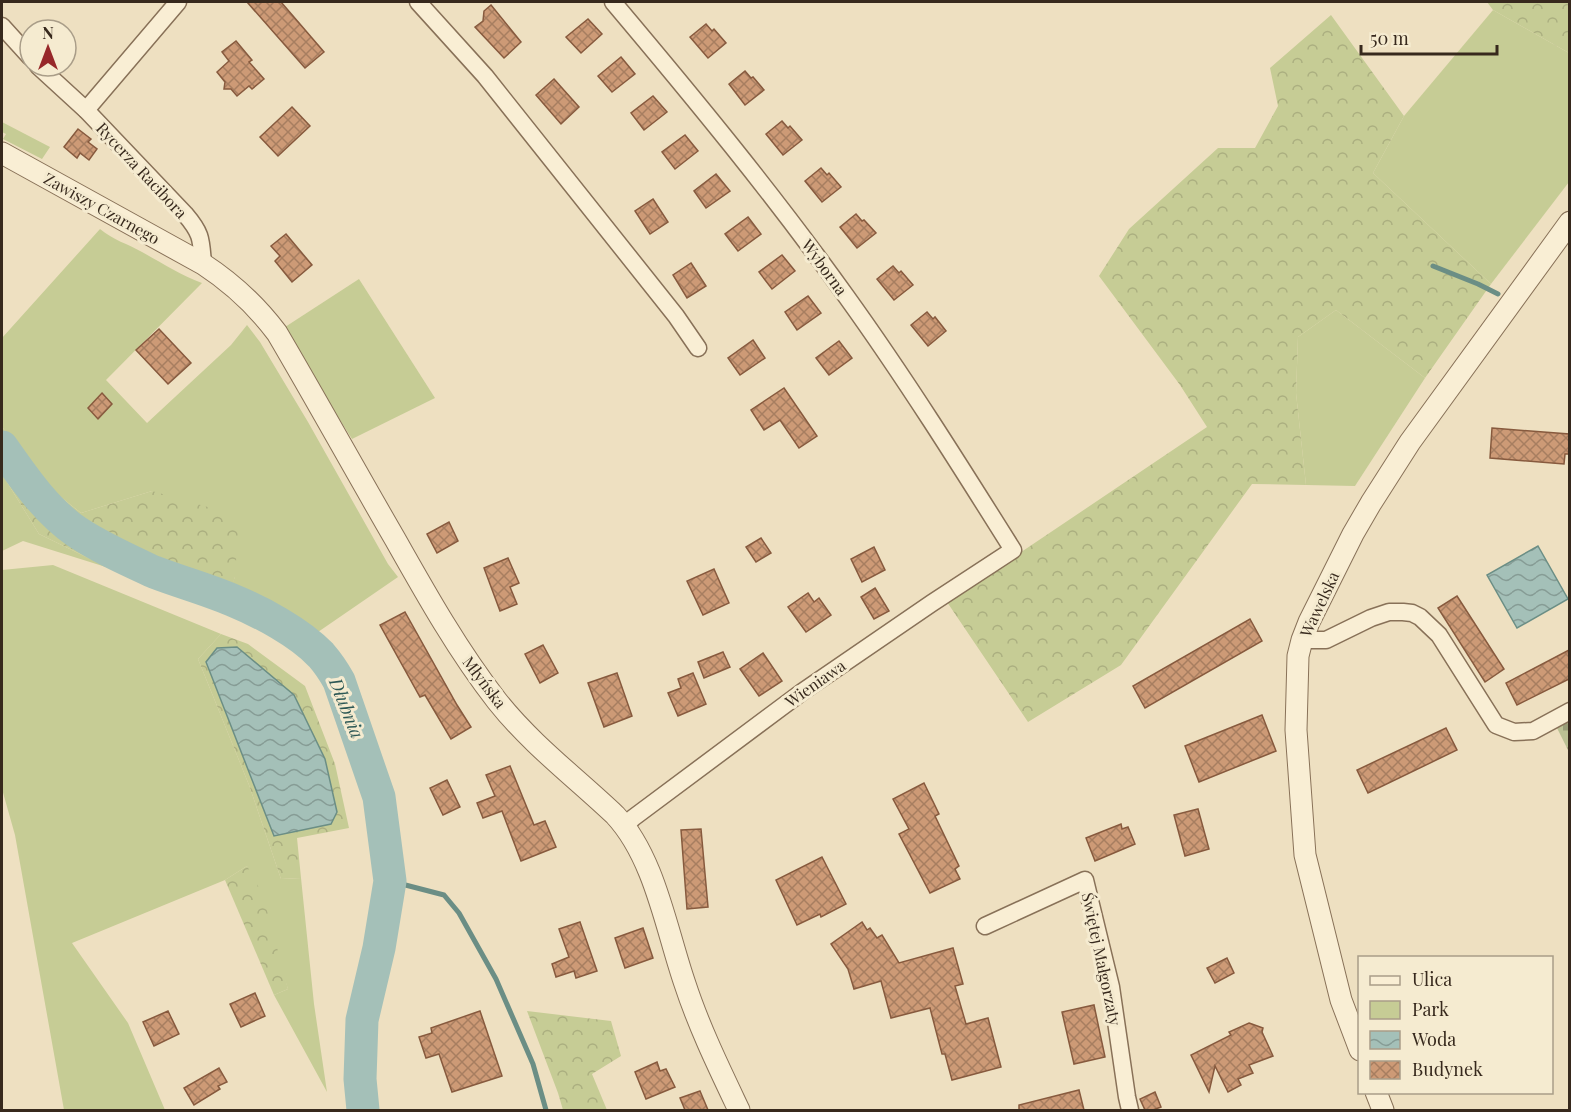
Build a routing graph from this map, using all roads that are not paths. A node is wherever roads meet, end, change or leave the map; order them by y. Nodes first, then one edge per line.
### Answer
1 (178, 2) edge
2 (418, 2) edge
3 (613, 2) edge
4 (2, 26) edge
5 (18, 44) edge
6 (51, 78) edge
7 (86, 110) junction
8 (2, 153) edge
9 (1569, 222) edge
10 (203, 264) junction
11 (698, 348) dead end
12 (1013, 550) joint
13 (1302, 640) junction
14 (1569, 711) edge
15 (625, 826) junction
16 (985, 926) dead end
17 (1358, 1047) edge
18 (1377, 1094) edge
19 (739, 1110) edge
20 (1130, 1110) edge
21 (1383, 1110) edge

1 - 7 street, Rycerza Racibora
2 - 11 street
3 - 12 street, Wyborna
4 - 5 street
6 - 7 street
7 - 10 street, Rycerza Racibora
8 - 10 street, Zawiszy Czarnego
9 - 13 street, Wawelska
10 - 15 street, Młyńska
12 - 15 street, Wieniawa
13 - 14 street
13 - 17 street, Wawelska
15 - 19 street, Młyńska
16 - 20 street, Świętej Małgorzaty
18 - 21 street

